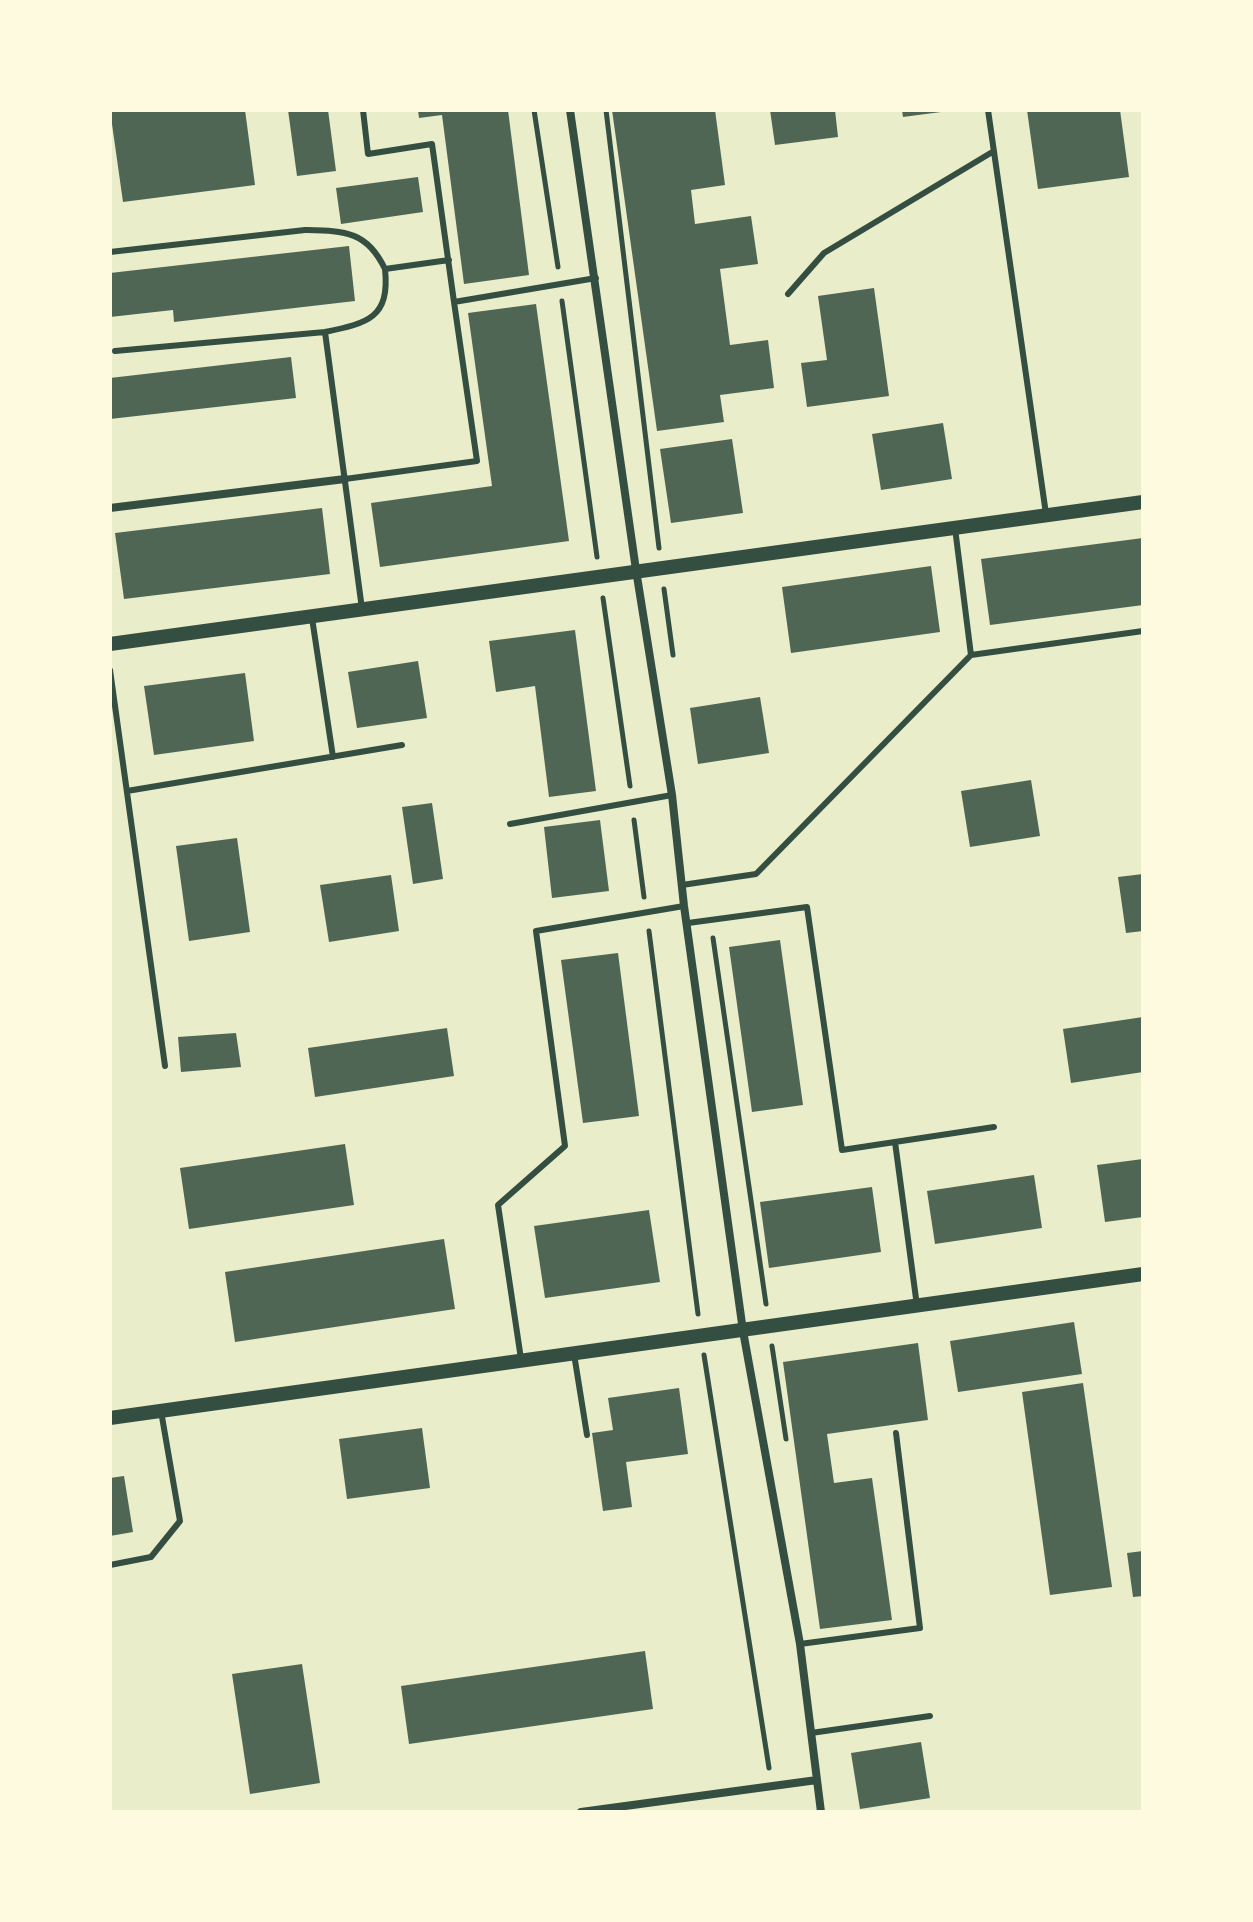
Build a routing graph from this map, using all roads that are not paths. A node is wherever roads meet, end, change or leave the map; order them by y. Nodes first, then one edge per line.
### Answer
1 (363, 110) edge
2 (570, 110) edge
3 (988, 110) edge
4 (994, 151) junction
5 (110, 252) edge
6 (449, 260) junction
7 (385, 269) junction
8 (596, 278) junction
9 (788, 294) dead end
10 (454, 302) junction
11 (325, 332) junction
12 (115, 351) dead end
13 (345, 479) junction
14 (1143, 502) edge
15 (110, 508) edge
16 (1046, 515) junction
17 (955, 528) junction
18 (636, 570) junction
19 (362, 609) junction
20 (312, 616) junction
21 (1143, 631) edge
22 (110, 644) edge
23 (971, 655) junction
24 (110, 670) edge
25 (402, 745) dead end
26 (333, 757) junction
27 (127, 791) junction
28 (672, 795) junction
29 (510, 824) dead end
30 (682, 885) junction
31 (684, 906) junction
32 (688, 923) junction
33 (165, 1066) dead end
34 (994, 1127) dead end
35 (895, 1142) junction
36 (1143, 1274) edge
37 (917, 1306) junction
38 (743, 1331) junction
39 (574, 1354) junction
40 (522, 1361) junction
41 (161, 1411) junction
42 (110, 1418) edge
43 (896, 1433) dead end
44 (587, 1435) dead end
45 (110, 1565) edge
46 (800, 1644) junction
47 (930, 1716) dead end
48 (811, 1733) junction
49 (817, 1780) junction
50 (581, 1812) edge
51 (821, 1812) edge

1 - 6 lane
2 - 8 street
3 - 4 lane
4 - 9 lane
4 - 16 lane
5 - 7 lane
6 - 7 lane
6 - 10 lane
7 - 11 lane
8 - 10 lane
8 - 18 street
10 - 13 lane
11 - 12 lane
11 - 13 lane
13 - 15 street
13 - 19 lane
14 - 16 street
16 - 17 street
17 - 18 street
17 - 23 lane
18 - 19 street
18 - 28 street
19 - 20 street
20 - 22 street
20 - 26 lane
21 - 23 lane
23 - 30 lane
24 - 27 lane
25 - 26 lane
26 - 27 lane
27 - 33 lane
28 - 29 lane
28 - 30 street
30 - 31 street
31 - 32 street
31 - 40 lane
32 - 35 lane
32 - 38 street
34 - 35 lane
35 - 37 lane
36 - 37 street
37 - 38 street
38 - 39 street
38 - 46 street
39 - 40 street
39 - 44 lane
40 - 41 street
41 - 42 street
41 - 45 lane
43 - 46 lane
46 - 48 street
47 - 48 lane
48 - 49 street
49 - 50 street
49 - 51 street

